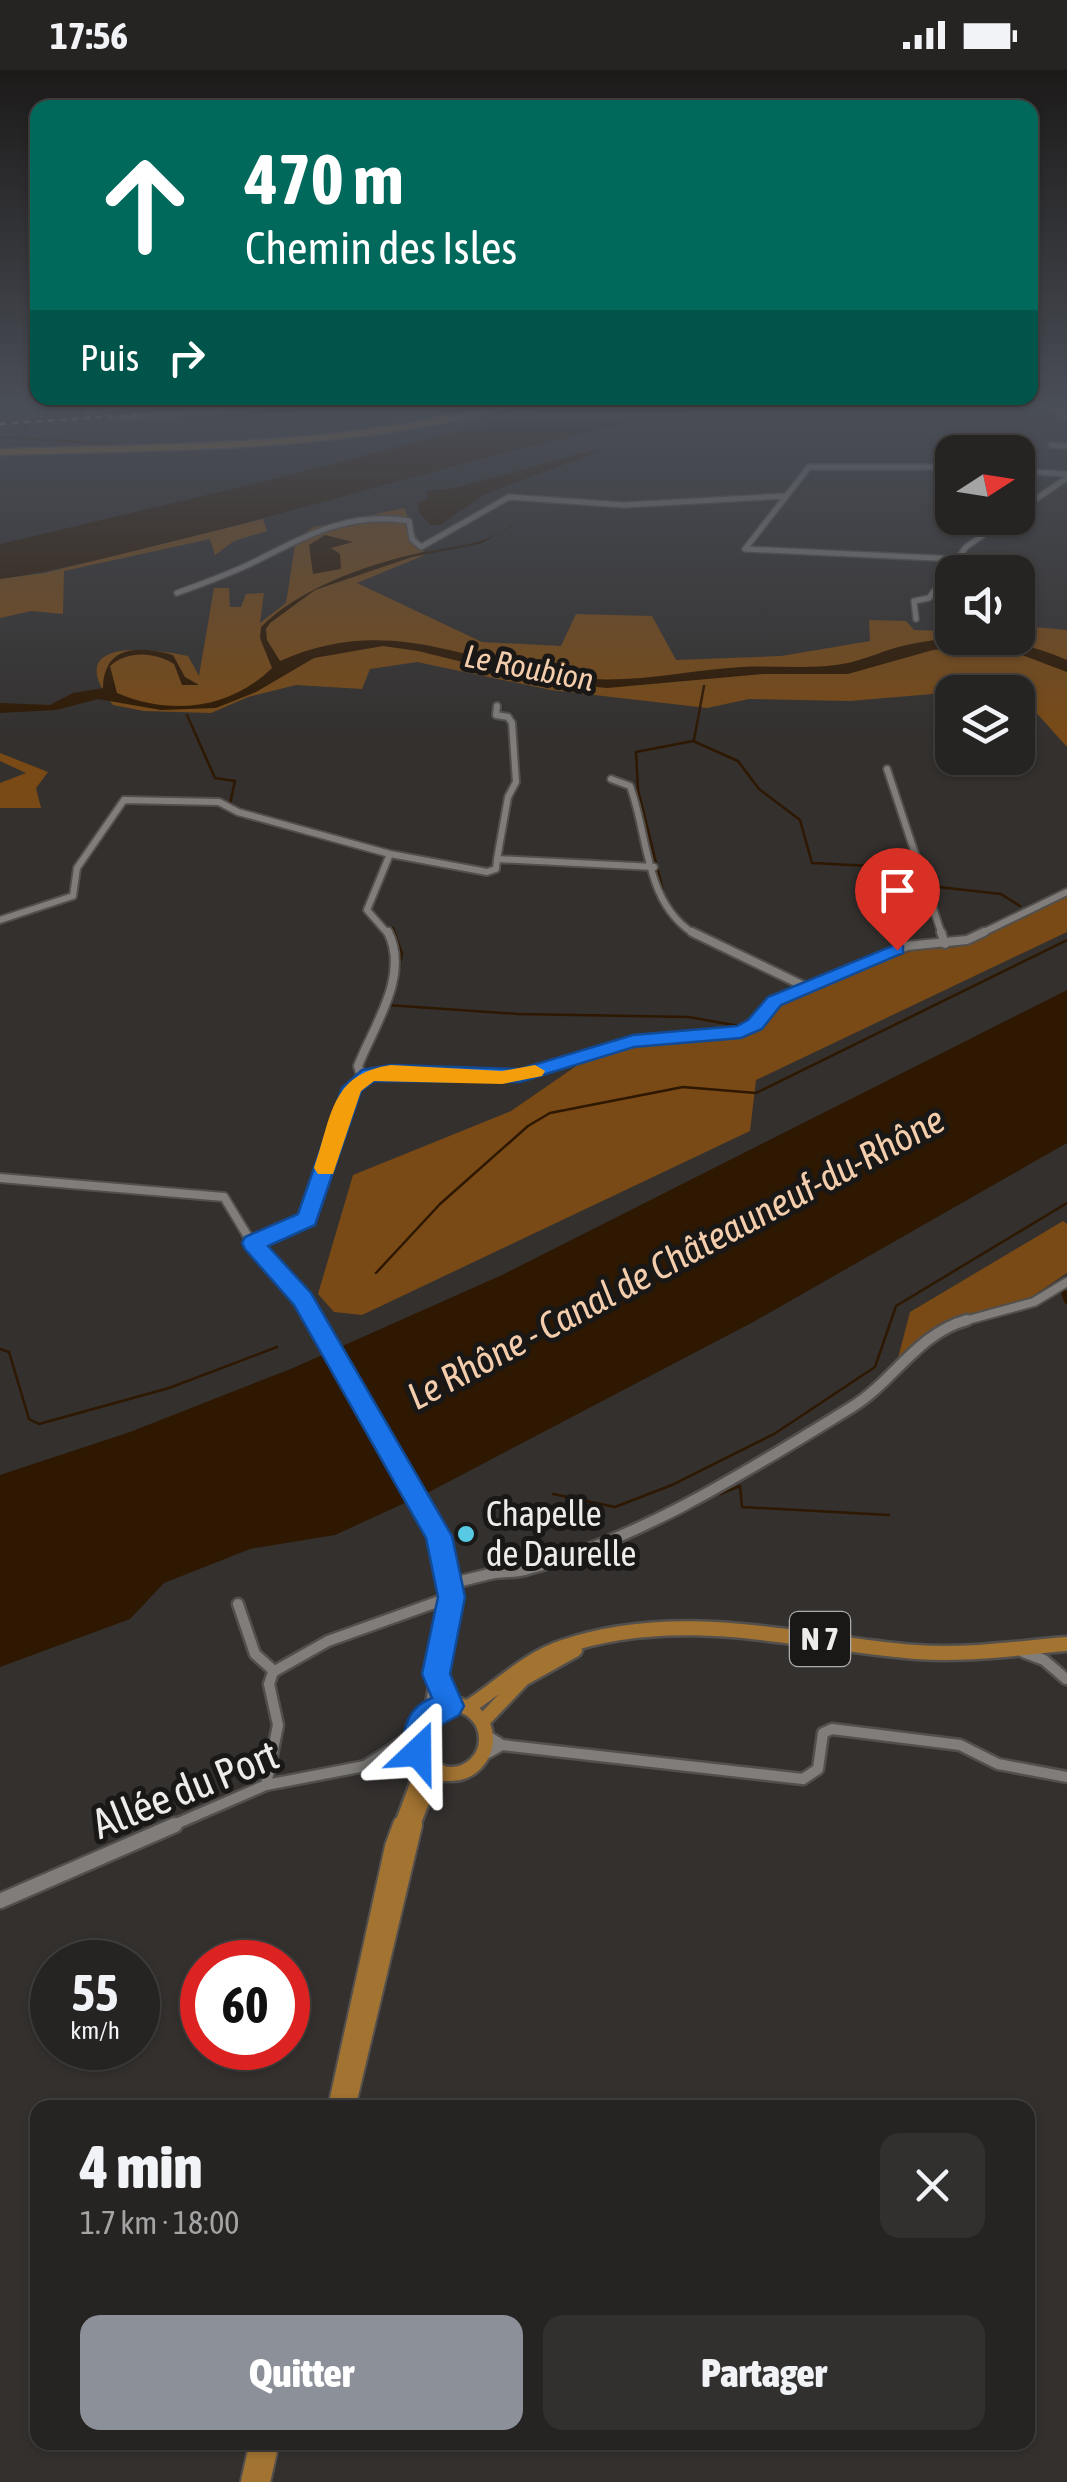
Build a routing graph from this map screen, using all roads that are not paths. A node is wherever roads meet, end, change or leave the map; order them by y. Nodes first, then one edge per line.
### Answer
1 (372, 518) edge
2 (387, 518) edge
3 (470, 518) edge
4 (770, 518) edge
5 (984, 535) edge
6 (960, 555) edge
7 (935, 558) edge
8 (935, 590) edge
9 (176, 592) dead end
10 (916, 619) dead end
11 (497, 706) dead end
12 (887, 769) dead end
13 (611, 779) dead end
14 (392, 854) junction
15 (498, 859) junction
16 (654, 867) junction
17 (1067, 892) edge
18 (0, 920) edge
19 (945, 944) junction
20 (806, 988) junction
21 (362, 1078) junction
22 (0, 1178) edge
23 (253, 1243) junction
24 (1067, 1282) edge
25 (451, 1590) junction
26 (238, 1604) dead end
27 (625, 1630) junction
28 (1067, 1644) edge
29 (1016, 1649) junction
30 (274, 1672) junction
31 (436, 1674) junction
32 (1067, 1677) edge
33 (449, 1706) junction
34 (467, 1708) junction
35 (429, 1714) junction
36 (484, 1729) junction
37 (502, 1746) junction
38 (420, 1747) junction
39 (482, 1756) junction
40 (442, 1772) junction
41 (1067, 1778) edge
42 (266, 1785) junction
43 (0, 1901) edge
44 (338, 2100) edge
45 (348, 2100) edge
46 (257, 2450) edge
47 (268, 2450) edge
48 (250, 2482) edge
49 (261, 2482) edge

1 - 9 street
2 - 3 street
4 - 7 street
5 - 6 street
8 - 10 street
11 - 15 street
12 - 19 street
13 - 16 street
14 - 15 street
14 - 18 street
14 - 21 street
15 - 16 street
16 - 20 street
17 - 19 street
19 - 20 street
20 - 21 street
21 - 23 street
22 - 23 street
23 - 25 street
24 - 25 street
25 - 30 street
25 - 31 street
26 - 30 street
27 - 29 main road, N 7
27 - 34 main road, N 7
27 - 36 main road, N 7
28 - 29 main road, N 7
29 - 32 street
30 - 42 street
31 - 33 street
31 - 35 street
33 - 34 main road
33 - 35 main road
34 - 36 main road
35 - 38 main road
36 - 37 street
36 - 39 main road
37 - 39 street
37 - 41 street
38 - 40 main road
38 - 42 street, Allée du Port
38 - 44 main road
39 - 40 main road
40 - 45 main road
42 - 43 street, Allée du Port
46 - 48 main road
47 - 49 main road

